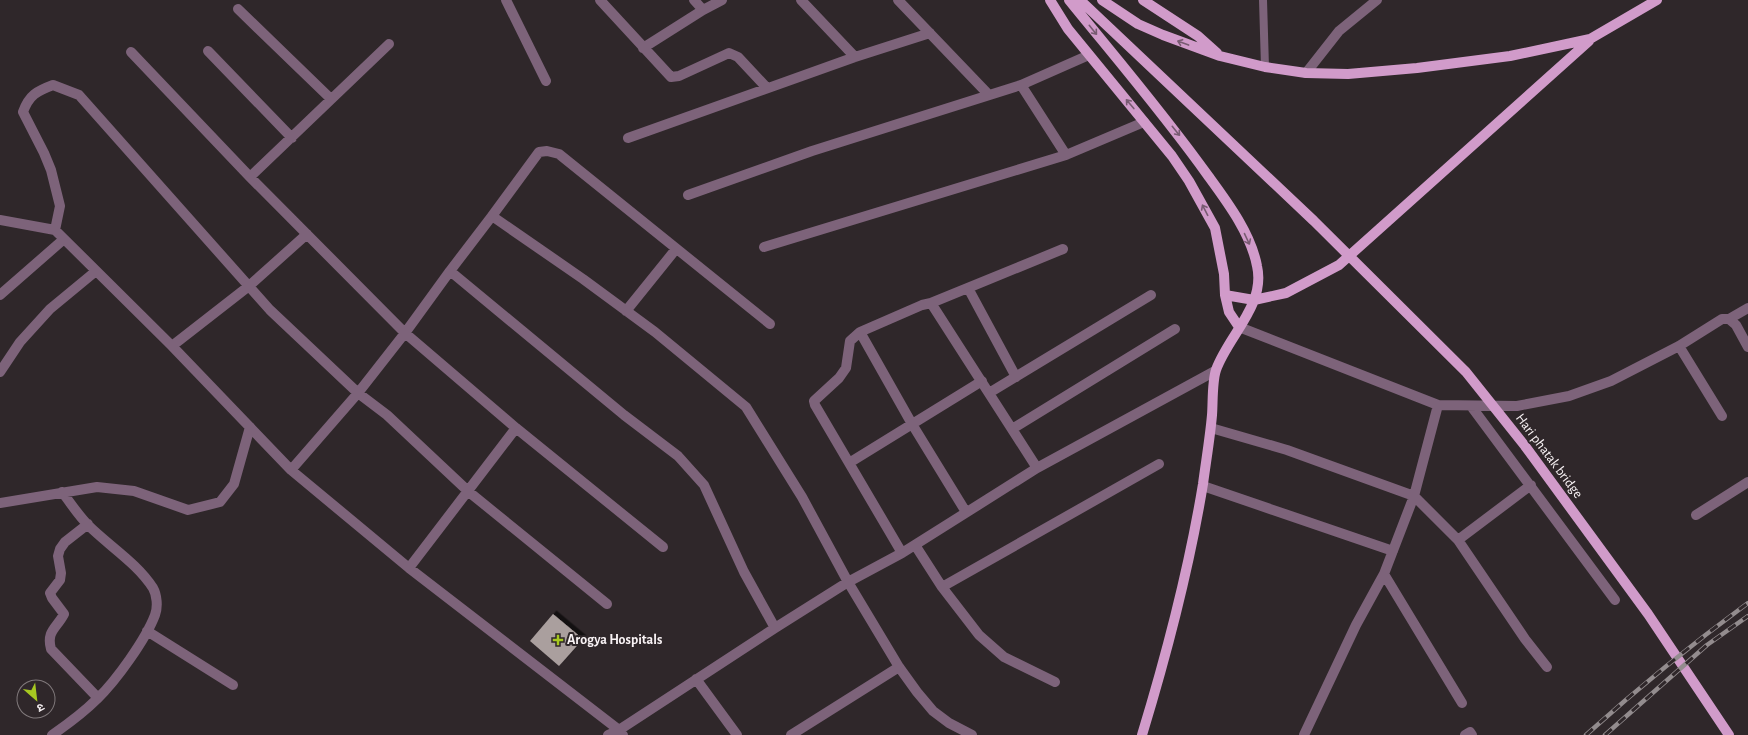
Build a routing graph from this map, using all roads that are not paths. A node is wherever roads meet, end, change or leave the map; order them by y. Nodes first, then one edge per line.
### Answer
1 (506, 0) edge
2 (600, 0) edge
3 (694, 0) edge
4 (722, 0) edge
5 (801, 0) edge
6 (898, 0) edge
7 (1050, 0) edge
8 (1069, 0) edge
9 (1080, 0) edge
10 (1102, 0) edge
11 (1143, 0) edge
12 (1263, 0) edge
13 (1377, 0) edge
14 (1657, 0) edge
15 (238, 9) dead end
16 (703, 10) junction
17 (930, 33) junction
18 (1590, 39) junction
19 (389, 44) dead end
20 (642, 48) junction
21 (208, 51) dead end
22 (131, 52) dead end
23 (1089, 55) junction
24 (1220, 56) junction
25 (855, 57) junction
26 (1266, 68) junction
27 (1306, 73) junction
28 (546, 81) dead end
29 (1021, 85) junction
30 (767, 88) junction
31 (989, 95) junction
32 (331, 100) junction
33 (1144, 122) junction
34 (292, 138) junction
35 (628, 138) dead end
36 (1066, 155) junction
37 (250, 177) junction
38 (688, 195) dead end
39 (492, 216) junction
40 (0, 220) edge
41 (55, 230) junction
42 (307, 234) junction
43 (64, 239) junction
44 (764, 247) dead end
45 (676, 248) junction
46 (1063, 249) dead end
47 (96, 271) junction
48 (450, 271) junction
49 (249, 286) junction
50 (968, 288) junction
51 (1225, 294) junction
52 (0, 295) edge
53 (1152, 295) dead end
54 (1254, 300) junction
55 (931, 303) junction
56 (1748, 308) edge
57 (626, 311) junction
58 (1730, 319) junction
59 (770, 324) dead end
60 (1239, 326) junction
61 (1175, 329) dead end
62 (860, 332) junction
63 (405, 333) junction
64 (172, 346) junction
65 (1679, 346) junction
66 (1748, 347) edge
67 (0, 372) edge
68 (1215, 372) junction
69 (1016, 377) junction
70 (982, 381) junction
71 (358, 393) junction
72 (990, 393) junction
73 (1438, 405) junction
74 (1472, 406) junction
75 (1722, 416) dead end
76 (912, 424) junction
77 (250, 427) junction
78 (516, 428) junction
79 (1211, 428) junction
80 (1012, 429) junction
81 (849, 463) junction
82 (1158, 464) dead end
83 (1037, 468) junction
84 (291, 470) junction
85 (1748, 482) edge
86 (1531, 485) junction
87 (1203, 486) junction
88 (62, 492) junction
89 (469, 492) junction
90 (1414, 496) junction
91 (0, 503) edge
92 (966, 512) junction
93 (1696, 515) dead end
94 (88, 524) junction
95 (1458, 540) junction
96 (915, 545) junction
97 (663, 547) dead end
98 (1393, 551) junction
99 (902, 553) junction
100 (409, 568) junction
101 (1384, 574) junction
102 (848, 582) junction
103 (942, 587) junction
104 (1615, 600) dead end
105 (607, 604) dead end
106 (775, 628) junction
107 (148, 631) junction
108 (899, 666) junction
109 (1547, 667) dead end
110 (696, 679) junction
111 (1055, 682) dead end
112 (233, 685) dead end
113 (98, 698) junction
114 (1462, 703) dead end
115 (621, 732) edge
116 (52, 735) edge
117 (608, 735) edge
118 (737, 735) edge
119 (791, 735) edge
120 (972, 735) edge
121 (1142, 735) edge
122 (1304, 735) edge
123 (1466, 735) edge
124 (1472, 735) edge
125 (1729, 735) edge

1 - 28 street
2 - 20 street
3 - 16 street
4 - 16 street
5 - 25 street
6 - 17 street
7 - 23 main road
8 -> 54 main road
9 - 125 main road, Hari phatak bridge
24 -> 10 main road
11 - 24 main road
12 - 26 lane
13 - 27 street
14 - 18 main road
15 - 32 street
16 - 20 street
17 - 25 street
17 - 31 street
18 - 27 main road
18 - 54 main road
19 - 32 street
20 - 30 street
21 - 34 street
22 - 37 street
23 - 29 street
33 -> 23 main road
24 - 26 main road
25 - 30 street
26 - 27 main road
29 - 31 street
29 - 36 street
30 - 35 street
31 - 38 street
32 - 34 street
33 - 36 street
51 -> 33 main road
34 - 37 street
36 - 44 street
37 - 42 street
39 - 45 street
39 - 48 street
39 - 57 street
40 - 41 street
41 - 43 street
41 - 49 street
42 - 49 street
42 - 63 street
43 - 47 street
43 - 52 street
45 - 57 street
45 - 59 street
46 - 50 street
47 - 64 street
47 - 67 street
48 - 63 street
48 - 106 street
49 - 64 street
49 - 71 street
50 - 55 street
50 - 69 street
51 - 54 main road
51 - 60 main road
53 - 69 street
54 - 60 main road
55 - 62 street
55 - 70 street
56 - 58 street
57 - 102 street
58 - 65 street
58 - 66 street
60 - 68 main road
60 - 73 street
61 - 80 street
62 - 76 street
62 - 81 street
63 - 71 street
63 - 78 street
64 - 77 street
65 - 74 street
65 - 75 street
68 - 79 main road
68 - 83 street
69 - 72 street
70 - 72 street
70 - 76 street
71 - 84 street
71 - 89 street
72 - 80 street
73 - 74 street
73 - 90 street
74 - 86 street
76 - 81 street
76 - 92 street
77 - 84 street
77 - 88 street
78 - 89 street
78 - 97 street
79 - 87 main road
79 - 90 street
80 - 83 street
81 - 99 street
82 - 103 street
83 - 92 street
84 - 100 street
85 - 93 street
86 - 95 street
86 - 104 street
87 - 98 street
87 - 121 main road
88 - 91 street
88 - 94 street
89 - 100 street
89 - 105 street
90 - 95 street
90 - 98 street
92 - 96 street
94 - 107 street
94 - 113 street
95 - 109 street
96 - 99 street
96 - 103 street
98 - 101 street
99 - 102 street
100 - 115 street
101 - 114 street
101 - 122 street
102 - 106 street
102 - 108 street
103 - 111 street
106 - 110 street
107 - 112 street
107 - 113 street
108 - 119 street
108 - 120 street
110 - 115 street
110 - 118 street
113 - 116 street
115 - 117 street
123 - 124 street

